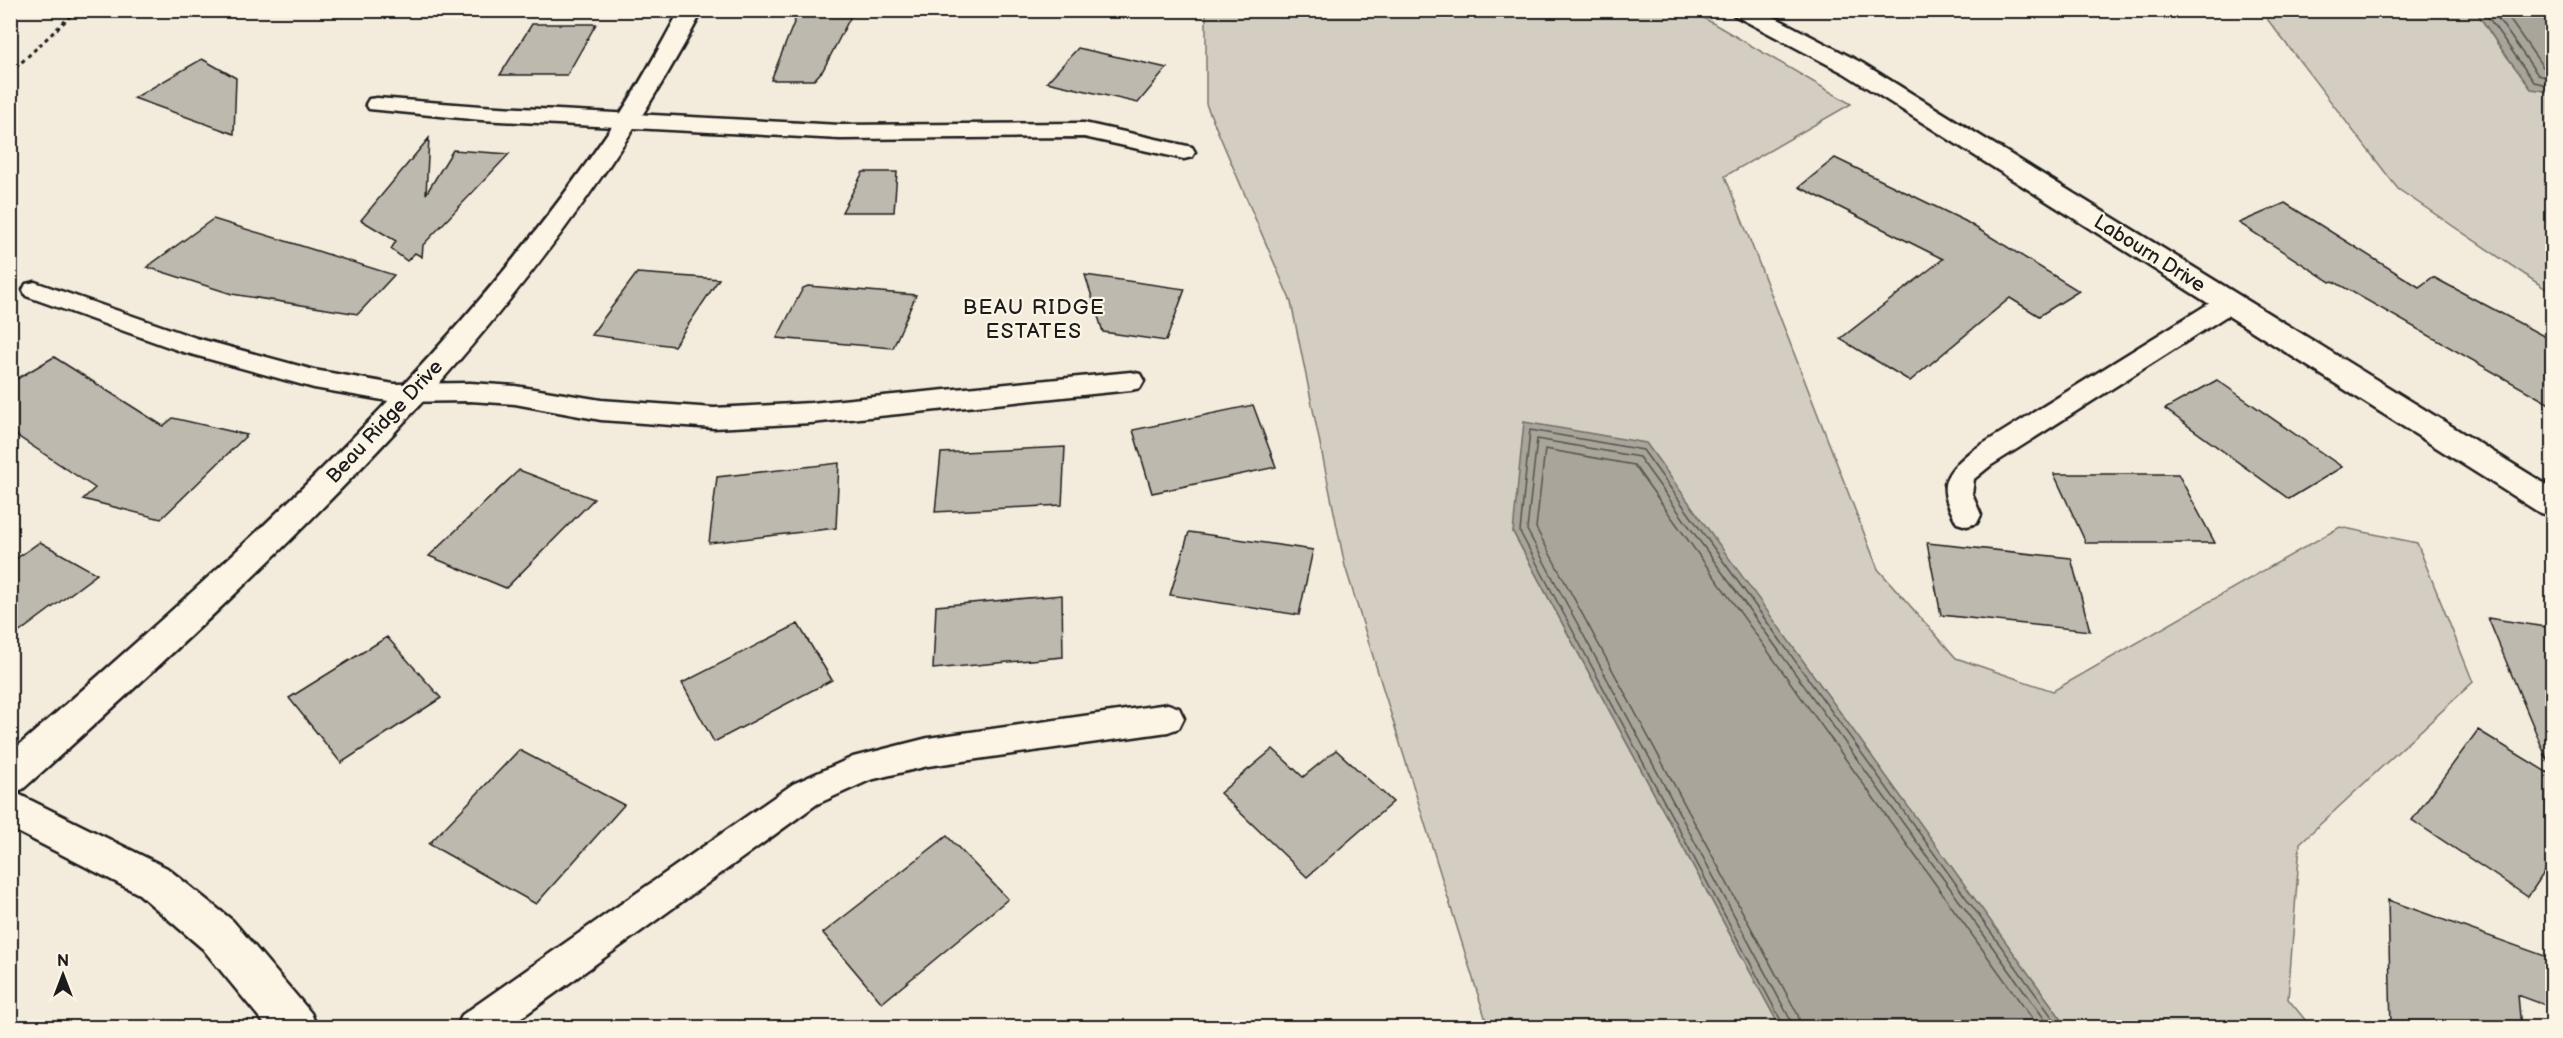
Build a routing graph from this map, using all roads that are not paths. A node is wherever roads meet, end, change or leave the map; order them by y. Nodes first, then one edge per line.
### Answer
1 (692, 10) edge
2 (1742, 10) edge
3 (377, 104) dead end
4 (631, 120) junction
5 (1184, 152) dead end
6 (36, 290) dead end
7 (2229, 302) junction
8 (1131, 381) dead end
9 (412, 393) junction
10 (2553, 504) edge
11 (1967, 515) dead end
12 (1168, 718) dead end
13 (10, 777) edge
14 (10, 808) edge
15 (296, 1028) edge
16 (475, 1028) edge

1 - 4 street, Beau Ridge Drive
2 - 7 street, Labourn Drive
3 - 4 lane
4 - 5 lane
4 - 9 street, Beau Ridge Drive
6 - 9 lane
7 - 10 street, Labourn Drive
7 - 11 lane
8 - 9 lane
9 - 13 street, Beau Ridge Drive
12 - 16 lane
14 - 15 street

